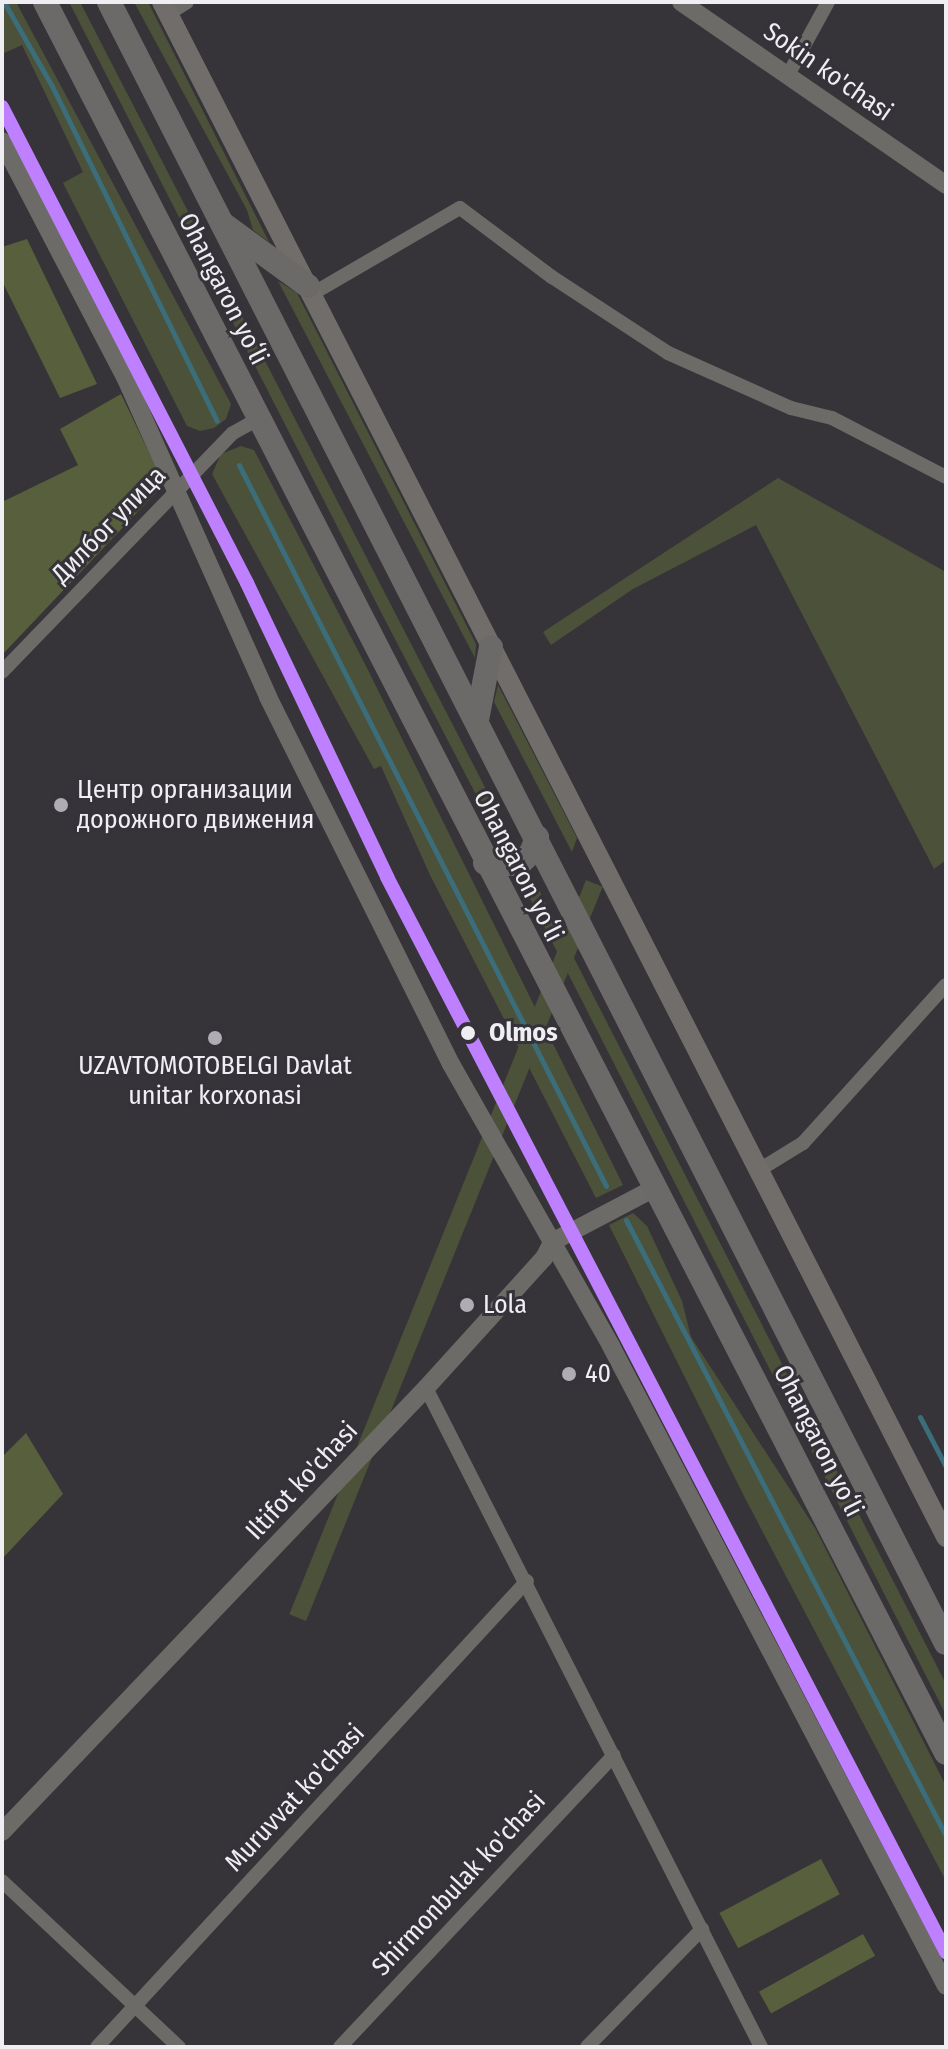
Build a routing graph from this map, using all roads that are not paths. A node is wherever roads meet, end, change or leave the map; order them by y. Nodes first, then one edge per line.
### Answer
1 (45, 2) edge
2 (109, 2) edge
3 (187, 2) edge
4 (681, 2) edge
5 (828, 2) edge
6 (165, 8) edge
7 (788, 75) junction
8 (2, 141) edge
9 (946, 185) edge
10 (218, 219) junction
11 (310, 290) junction
12 (258, 419) junction
13 (946, 477) edge
14 (177, 488) junction
15 (491, 647) junction
16 (2, 672) edge
17 (477, 720) junction
18 (537, 837) junction
19 (485, 863) junction
20 (946, 985) edge
21 (759, 1170) junction
22 (655, 1188) junction
23 (552, 1242) junction
24 (426, 1388) junction
25 (946, 1537) edge
26 (527, 1581) junction
27 (946, 1643) edge
28 (946, 1753) edge
29 (614, 1755) junction
30 (2, 1832) edge
31 (2, 1881) edge
32 (702, 1929) junction
33 (946, 1986) edge
34 (136, 2007) junction
35 (97, 2047) edge
36 (179, 2047) edge
37 (340, 2047) edge
38 (587, 2047) edge
39 (761, 2047) edge

1 - 12 highway, Ohangaron yoʻli
2 - 10 highway, Ohangaron yoʻli
3 - 6 street
4 - 7 street, Sokin ko'chasi
5 - 7 street
6 - 11 main road
7 - 9 street, Sokin ko'chasi
8 - 14 street
10 - 11 highway
10 - 17 highway, Ohangaron yoʻli
11 - 13 street
11 - 15 main road
12 - 14 street, Дилбог улица
12 - 19 highway, Ohangaron yoʻli
14 - 16 street, Дилбог улица
14 - 23 street
15 - 17 highway
15 - 21 main road
17 - 18 highway, Ohangaron yoʻli
18 - 19 highway
18 - 27 highway, Ohangaron yoʻli
19 - 22 highway, Ohangaron yoʻli
20 - 21 street
21 - 25 main road
22 - 23 street, Iltifot ko'chasi
22 - 28 highway, Ohangaron yoʻli
23 - 24 street, Iltifot ko'chasi
23 - 33 street
24 - 26 street
24 - 30 street, Iltifot ko'chasi
26 - 29 street
26 - 34 street, Muruvvat ko'chasi
29 - 32 street
29 - 37 street, Shirmonbulak ko'chasi
31 - 34 street
32 - 38 street
32 - 39 street
34 - 35 street, Muruvvat ko'chasi
34 - 36 street

